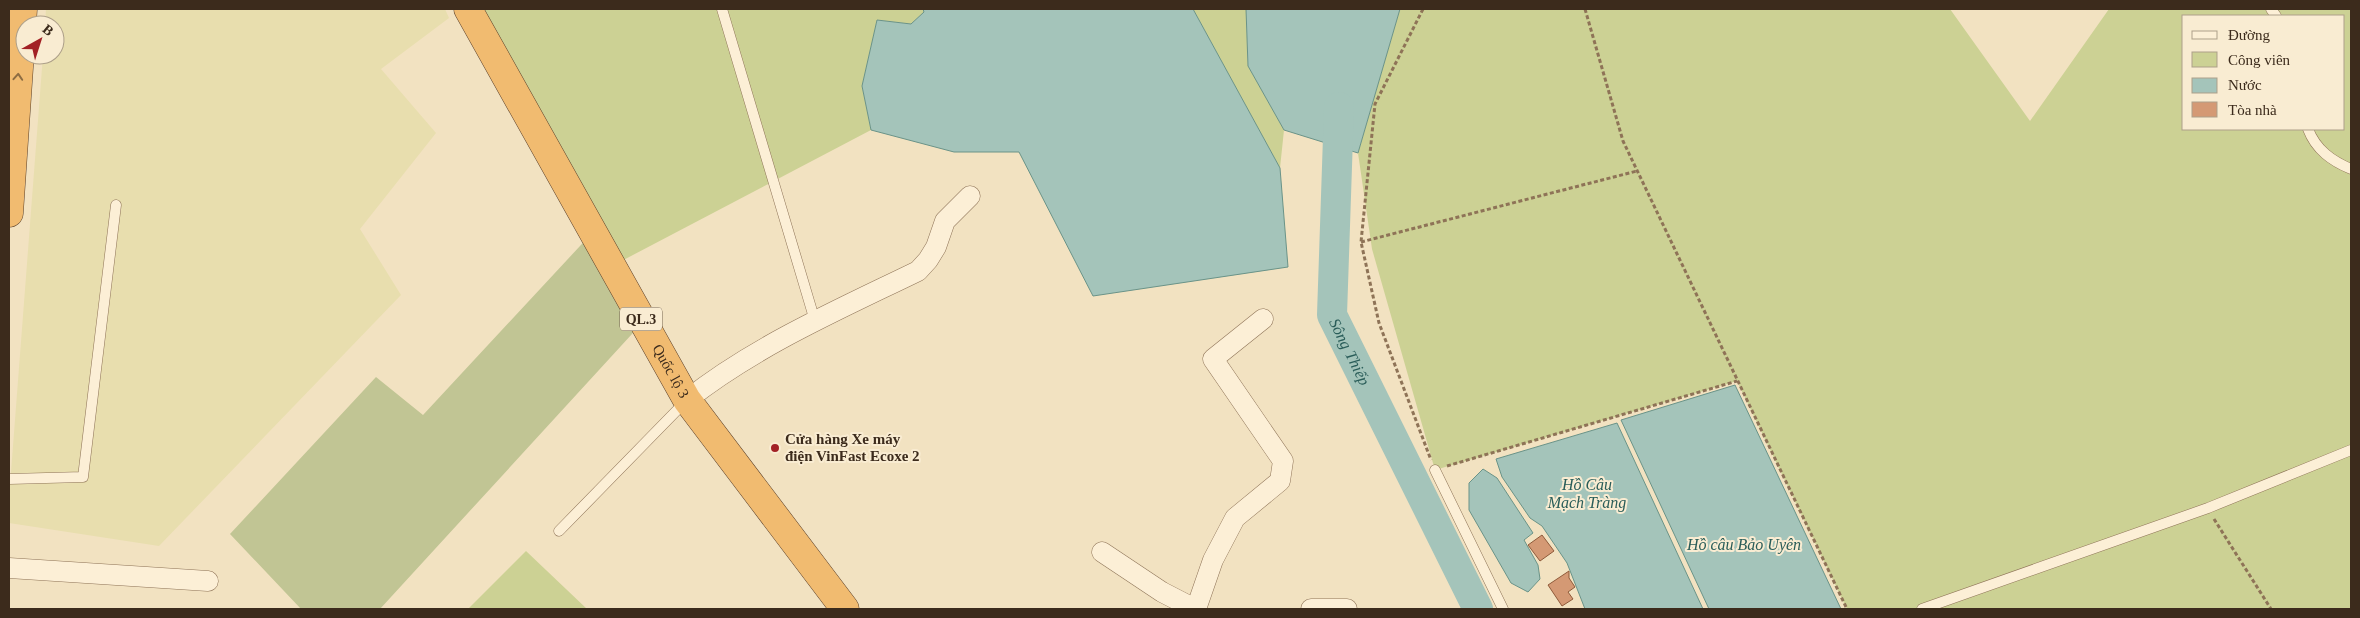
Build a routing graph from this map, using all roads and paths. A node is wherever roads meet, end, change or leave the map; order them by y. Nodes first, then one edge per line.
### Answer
1 (24, 9) edge
2 (468, 9) edge
3 (722, 9) edge
4 (1423, 9) edge
5 (1585, 9) edge
6 (2309, 130) edge
7 (2351, 170) edge
8 (1637, 171) junction
9 (970, 196) dead end
10 (116, 205) dead end
11 (9, 213) edge
12 (1361, 242) junction
13 (1263, 319) dead end
14 (816, 321) junction
15 (1737, 381) junction
16 (687, 400) junction
17 (2351, 450) edge
18 (1435, 470) junction
19 (9, 479) edge
20 (2208, 508) junction
21 (559, 531) dead end
22 (1102, 552) dead end
23 (9, 568) edge
24 (208, 581) dead end
25 (1946, 605) edge
26 (845, 609) edge
27 (1196, 609) edge
28 (1311, 609) edge
29 (1348, 609) edge
30 (1502, 609) edge
31 (1847, 609) edge
32 (1922, 609) edge
33 (2270, 609) edge

11 -> 1 highway
2 - 16 highway, Quốc lộ 3 / QL.3
3 - 14 lane
4 - 12 path
5 - 8 path
6 - 7 lane
8 - 12 path
8 - 15 path
9 - 14 street
10 - 19 lane
12 - 18 path
13 - 27 street
14 - 16 street
15 - 18 path
15 - 31 path
16 - 21 lane
16 - 26 highway, Quốc lộ 3 / QL.3
17 - 20 lane
18 - 30 lane
20 - 25 lane
20 - 33 path
22 - 27 street
23 - 24 street
25 - 32 lane
28 - 29 street

